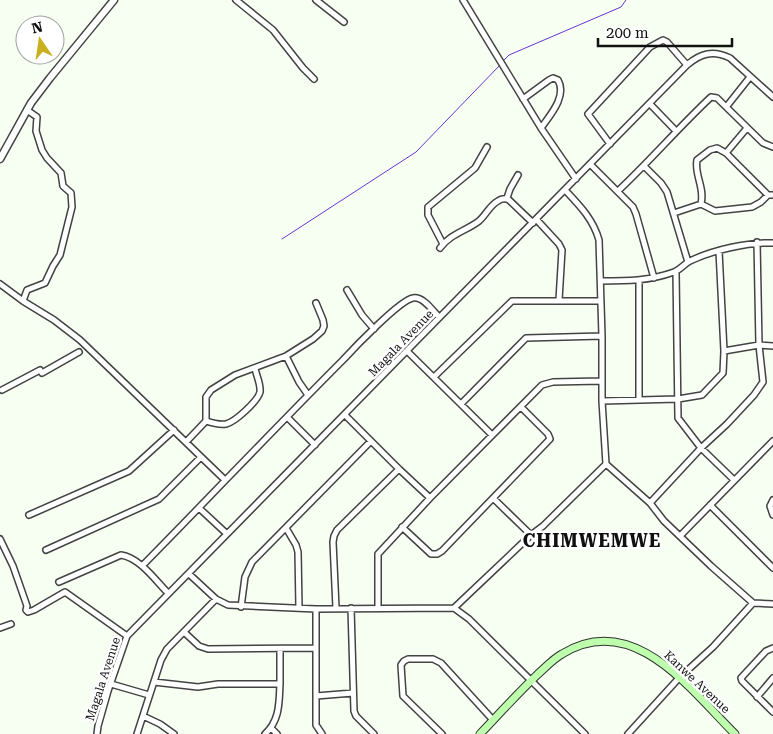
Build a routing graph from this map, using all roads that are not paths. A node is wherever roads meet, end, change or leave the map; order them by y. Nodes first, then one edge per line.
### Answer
1 (114, 0) edge
2 (236, 0) edge
3 (316, 0) edge
4 (463, 0) edge
5 (344, 22) dead end
6 (687, 64) junction
7 (750, 77) junction
8 (314, 79) dead end
9 (773, 97) edge
10 (523, 99) junction
11 (650, 104) junction
12 (726, 106) junction
13 (27, 110) junction
14 (541, 128) junction
15 (747, 128) junction
16 (676, 131) junction
17 (610, 144) junction
18 (486, 147) dead end
19 (773, 147) edge
20 (726, 153) junction
21 (0, 159) edge
22 (590, 164) junction
23 (644, 166) junction
24 (518, 175) dead end
25 (576, 179) junction
26 (565, 190) junction
27 (618, 191) junction
28 (770, 195) edge
29 (507, 198) junction
30 (702, 204) junction
31 (674, 213) junction
32 (535, 221) junction
33 (756, 242) junction
34 (773, 243) edge
35 (719, 251) junction
36 (688, 262) junction
37 (676, 272) junction
38 (654, 278) junction
39 (601, 281) junction
40 (639, 281) junction
41 (0, 284) edge
42 (347, 290) dead end
43 (559, 300) junction
44 (23, 301) junction
45 (601, 301) junction
46 (316, 303) dead end
47 (439, 317) junction
48 (374, 329) junction
49 (602, 336) junction
50 (759, 344) junction
51 (773, 346) edge
52 (407, 351) junction
53 (724, 351) junction
54 (78, 352) dead end
55 (286, 356) junction
56 (255, 368) junction
57 (434, 377) junction
58 (601, 381) junction
59 (2, 390) dead end
60 (308, 395) junction
61 (678, 399) junction
62 (639, 400) junction
63 (602, 401) junction
64 (461, 404) junction
65 (521, 407) junction
66 (344, 415) junction
67 (287, 417) junction
68 (206, 421) junction
69 (174, 430) junction
70 (492, 435) junction
71 (371, 441) junction
72 (773, 441) edge
73 (186, 442) junction
74 (315, 445) junction
75 (701, 448) junction
76 (201, 457) junction
77 (606, 464) junction
78 (399, 469) junction
79 (225, 480) junction
80 (734, 480) junction
81 (430, 498) junction
82 (494, 499) junction
83 (773, 500) edge
84 (650, 503) junction
85 (710, 505) junction
86 (199, 508) junction
87 (29, 515) dead end
88 (773, 515) edge
89 (402, 526) junction
90 (286, 528) junction
91 (227, 534) junction
92 (531, 535) junction
93 (680, 536) junction
94 (0, 539) edge
95 (46, 550) dead end
96 (142, 566) junction
97 (773, 568) edge
98 (189, 574) junction
99 (59, 582) dead end
100 (168, 594) junction
101 (216, 599) junction
102 (753, 603) junction
103 (773, 604) edge
104 (242, 607) junction
105 (300, 608) junction
106 (336, 608) junction
107 (351, 608) junction
108 (378, 608) junction
109 (454, 608) junction
110 (316, 609) junction
111 (11, 624) dead end
112 (0, 628) edge
113 (184, 632) junction
114 (127, 636) junction
115 (316, 648) junction
116 (773, 648) edge
117 (280, 649) junction
118 (680, 678) junction
119 (773, 678) edge
120 (531, 681) junction
121 (154, 682) junction
122 (111, 684) junction
123 (280, 684) junction
124 (353, 693) junction
125 (149, 695) junction
126 (316, 696) junction
127 (757, 697) junction
128 (773, 712) edge
129 (143, 716) junction
130 (493, 720) junction
131 (271, 728) junction
132 (317, 728) junction
133 (97, 734) edge
134 (137, 734) edge
135 (174, 734) edge
136 (265, 734) edge
137 (277, 734) edge
138 (312, 734) edge
139 (322, 734) edge
140 (374, 734) edge
141 (442, 734) edge
142 (480, 734) edge
143 (585, 734) edge
144 (628, 734) edge
145 (735, 734) edge

1 - 13 street
2 - 8 street
3 - 5 street
4 - 10 street
6 - 7 street, Magala Avenue
6 - 11 street, Magala Avenue
6 - 17 street
7 - 9 street, Magala Avenue
7 - 12 street
10 - 14 street
10 - 14 street
11 - 16 street
11 - 17 street, Magala Avenue
12 - 15 street
12 - 16 street
13 - 21 street
13 - 44 street
14 - 25 street
15 - 19 street
15 - 20 street
16 - 23 street
17 - 22 street, Magala Avenue
18 - 29 street
20 - 28 street
20 - 30 street
22 - 25 street, Magala Avenue
22 - 27 street
23 - 27 street
23 - 31 street
24 - 29 street
25 - 26 street, Magala Avenue
26 - 32 street, Magala Avenue
26 - 39 street
27 - 38 street
28 - 30 street
29 - 32 street
30 - 31 street
31 - 36 street
32 - 43 street
32 - 47 street, Magala Avenue
33 - 34 street
33 - 35 street
33 - 50 street
35 - 36 street
35 - 53 street
36 - 37 street
37 - 38 street
37 - 61 street
38 - 40 street
39 - 40 street
39 - 45 street
40 - 62 street
41 - 44 street
42 - 48 street
43 - 45 street
43 - 57 street
44 - 69 street
45 - 49 street
46 - 55 street
47 - 48 street
47 - 52 street, Magala Avenue
48 - 60 street
49 - 58 street
49 - 64 street
50 - 51 street
50 - 53 street
50 - 75 street
52 - 57 street
52 - 66 street, Magala Avenue
53 - 61 street
54 - 59 street
55 - 56 street
55 - 60 street
56 - 68 street
56 - 68 street
57 - 64 street
58 - 63 street
58 - 65 street
60 - 67 street
61 - 62 street
61 - 75 street
62 - 63 street
63 - 77 street
64 - 70 street
65 - 70 street
65 - 82 street
66 - 71 street
66 - 74 street, Magala Avenue
67 - 74 street
67 - 79 street
68 - 73 street
69 - 73 street
69 - 87 street
70 - 81 street
71 - 78 street
71 - 90 street
72 - 80 street
73 - 76 street
74 - 91 street, Magala Avenue
75 - 80 street
75 - 84 street
76 - 79 street
76 - 95 street
77 - 84 street
77 - 92 street
78 - 81 street
78 - 106 street
79 - 86 street
80 - 85 street
81 - 89 street
82 - 89 street
82 - 92 street
83 - 88 street
84 - 93 street
85 - 93 street
85 - 97 street
86 - 91 street
86 - 96 street
89 - 108 street
90 - 104 street
90 - 105 street
91 - 98 street, Magala Avenue
92 - 109 street
93 - 102 street
94 - 114 street
96 - 99 street
96 - 100 street
98 - 100 street, Magala Avenue
98 - 101 street
100 - 114 street, Magala Avenue
101 - 104 street
101 - 113 street
102 - 103 street
102 - 118 street
104 - 105 street
105 - 110 street
106 - 107 street
106 - 110 street
107 - 108 street
107 - 124 street
108 - 109 street
109 - 120 street
110 - 115 street
111 - 112 street
113 - 117 street
113 - 121 street
114 - 122 street, Magala Avenue
115 - 117 street
115 - 126 street
116 - 127 street
117 - 123 street
118 - 120 main road, Kanwe Avenue
118 - 144 street
118 - 145 main road, Kanwe Avenue
119 - 127 street
120 - 130 main road, Kanwe Avenue
120 - 143 street
121 - 123 street
121 - 125 street
122 - 125 street
122 - 133 street, Magala Avenue
123 - 131 street
124 - 126 street
124 - 140 street
125 - 129 street
126 - 132 street
127 - 128 street
129 - 134 street
129 - 135 street
130 - 141 street
130 - 142 main road, Kanwe Avenue
131 - 136 street
131 - 137 street
132 - 138 street
132 - 139 street

